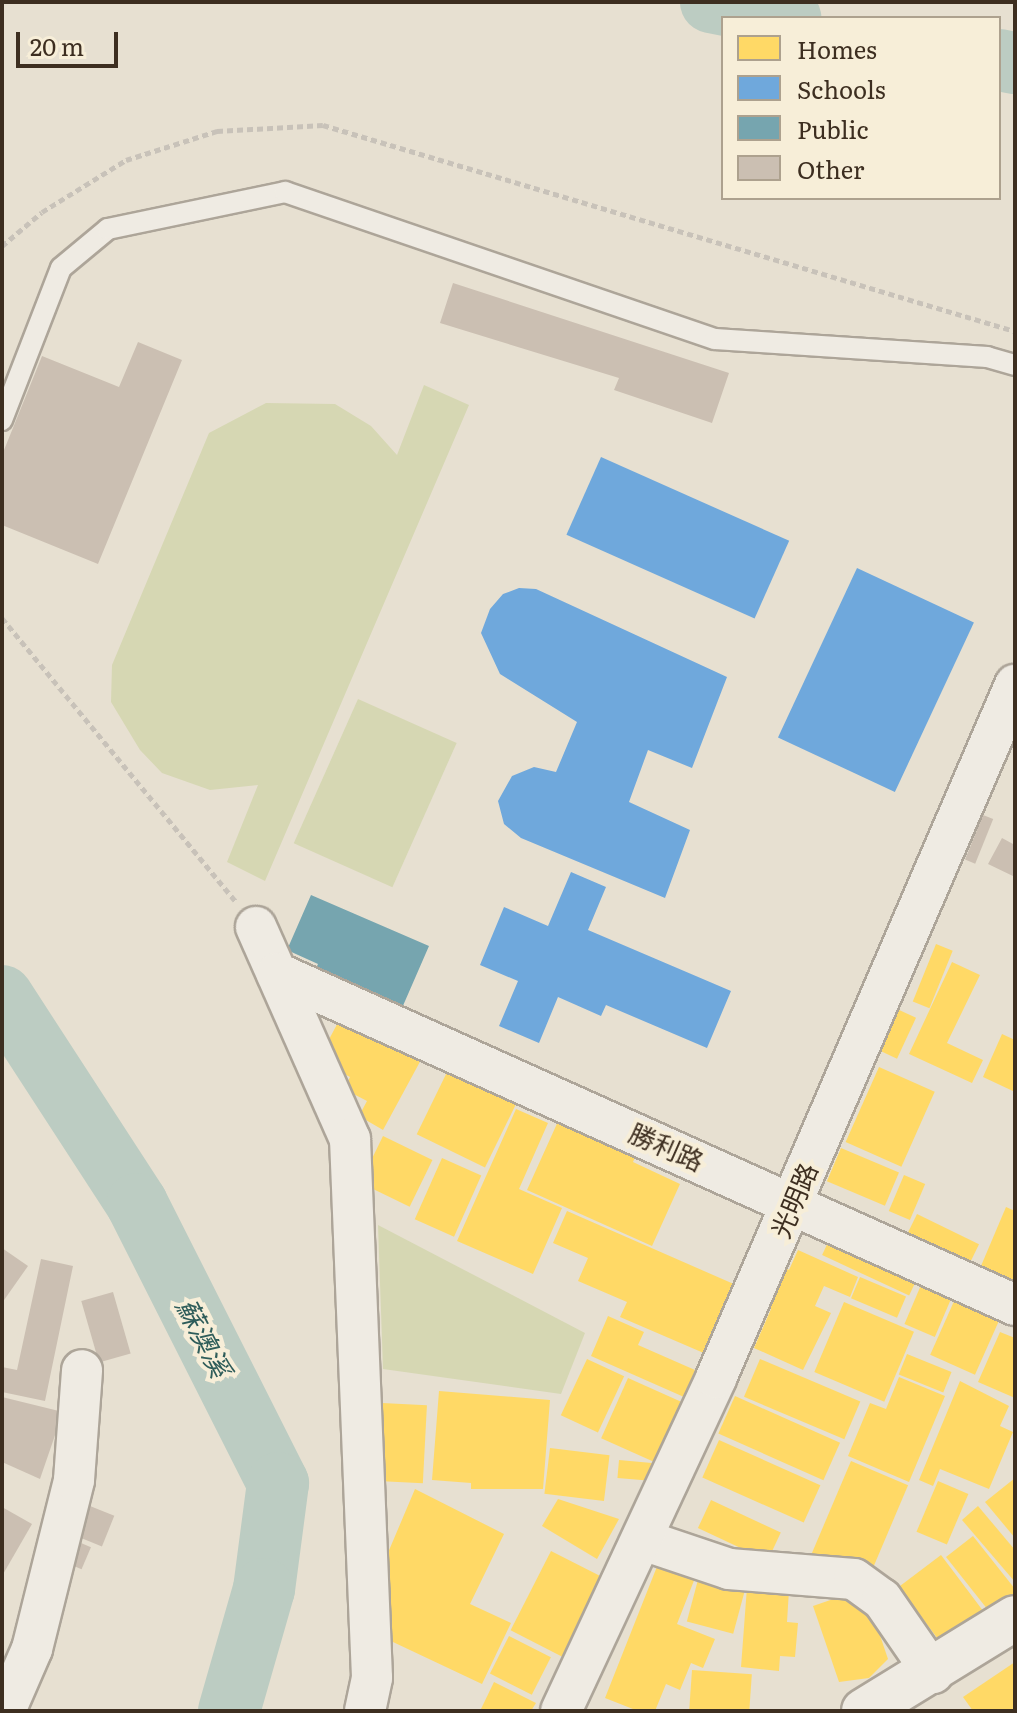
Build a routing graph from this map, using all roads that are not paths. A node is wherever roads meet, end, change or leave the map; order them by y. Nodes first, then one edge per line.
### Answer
1 (1015, 365) edge
2 (2, 420) edge
3 (1013, 695) edge
4 (256, 927) road end
5 (277, 973) junction
6 (792, 1201) junction
7 (1015, 1305) edge
8 (82, 1370) dead end
9 (643, 1540) junction
10 (1015, 1618) edge
11 (933, 1673) junction
12 (5, 1711) edge
13 (365, 1711) edge
14 (561, 1711) edge
15 (864, 1711) edge

1 - 2 lane
3 - 6 street, 光明路
4 - 5 street
5 - 6 street, 勝利路
5 - 13 street
6 - 7 street, 勝利路
6 - 9 street, 光明路
8 - 12 street
9 - 11 street
9 - 14 street, 光明路
10 - 11 street
11 - 15 street

